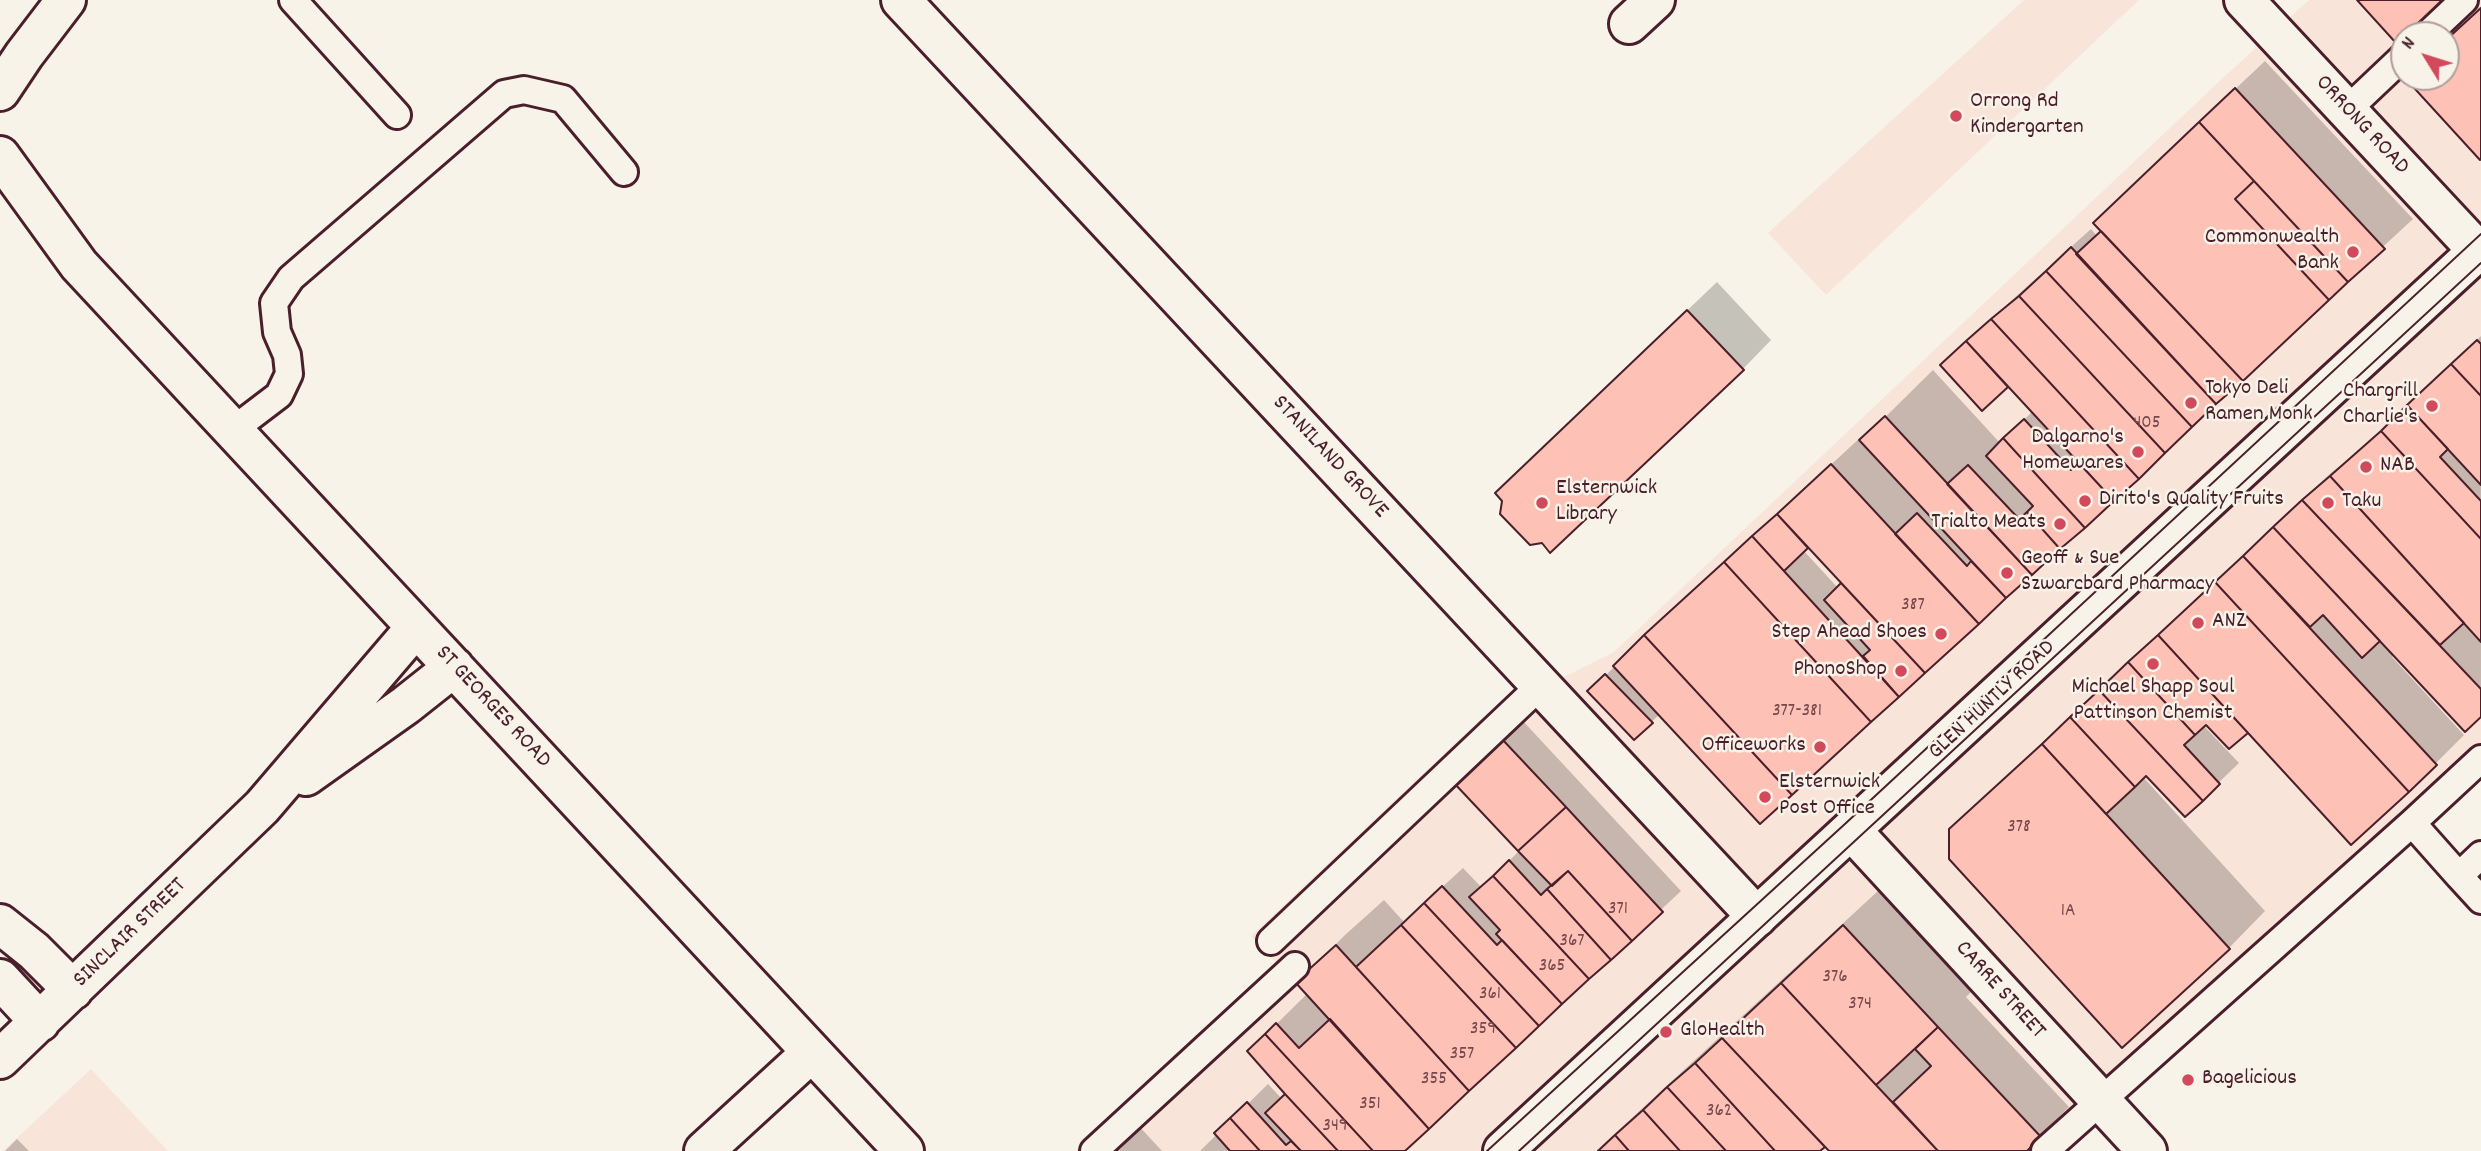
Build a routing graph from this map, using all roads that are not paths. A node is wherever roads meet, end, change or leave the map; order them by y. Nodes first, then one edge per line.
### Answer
1 (55, 0) edge
2 (66, 0) edge
3 (293, 0) edge
4 (901, 0) edge
5 (2244, 0) edge
6 (2464, 0) edge
7 (2442, 21) edge
8 (0, 38) edge
9 (2390, 69) edge
10 (0, 91) edge
11 (2347, 110) junction
12 (397, 115) dead end
13 (0, 156) edge
14 (625, 172) dead end
15 (0, 202) edge
16 (2480, 250) edge
17 (79, 265) junction
18 (233, 430) junction
19 (416, 626) junction
20 (454, 667) junction
21 (1541, 685) junction
22 (2481, 759) edge
23 (262, 807) junction
24 (2412, 823) junction
25 (1852, 831) junction
26 (2481, 855) edge
27 (2459, 876) junction
28 (2481, 900) edge
29 (1757, 917) junction
30 (0, 924) edge
31 (1271, 941) dead end
32 (1296, 966) dead end
33 (0, 979) edge
34 (74, 990) junction
35 (40, 1022) junction
36 (812, 1052) junction
37 (0, 1059) edge
38 (2100, 1102) junction
39 (704, 1151) edge
40 (904, 1151) edge
41 (1094, 1151) edge
42 (1503, 1151) edge
43 (2045, 1151) edge
44 (2147, 1151) edge

1 - 8 street
2 - 10 street
3 - 12 lane
4 - 21 street, STANILAND GROVE
5 - 11 street, ORRONG ROAD
6 - 7 lane
9 - 11 lane
11 - 16 street, ORRONG ROAD
13 - 17 street, ST GEORGES ROAD
14 - 18 lane
15 - 17 street, ST GEORGES ROAD
16 - 25 street, GLEN HUNTLY ROAD
17 - 18 street, ST GEORGES ROAD
18 - 19 street, ST GEORGES ROAD
19 - 20 street, ST GEORGES ROAD
19 - 23 street, SINCLAIR STREET
20 - 23 street, SINCLAIR STREET
20 - 36 street, ST GEORGES ROAD
21 - 29 street, STANILAND GROVE
21 - 31 lane
22 - 24 lane
23 - 34 street, SINCLAIR STREET
24 - 27 lane
24 - 38 lane
25 - 29 street, GLEN HUNTLY ROAD
25 - 38 street, CARRE STREET
26 - 27 lane
27 - 28 lane
29 - 42 street, GLEN HUNTLY ROAD
30 - 34 street
32 - 41 lane
33 - 35 street
34 - 35 street, SINCLAIR STREET
35 - 37 street, SINCLAIR STREET
36 - 39 street
36 - 40 street, ST GEORGES ROAD
38 - 43 lane
38 - 44 street, CARRE STREET

